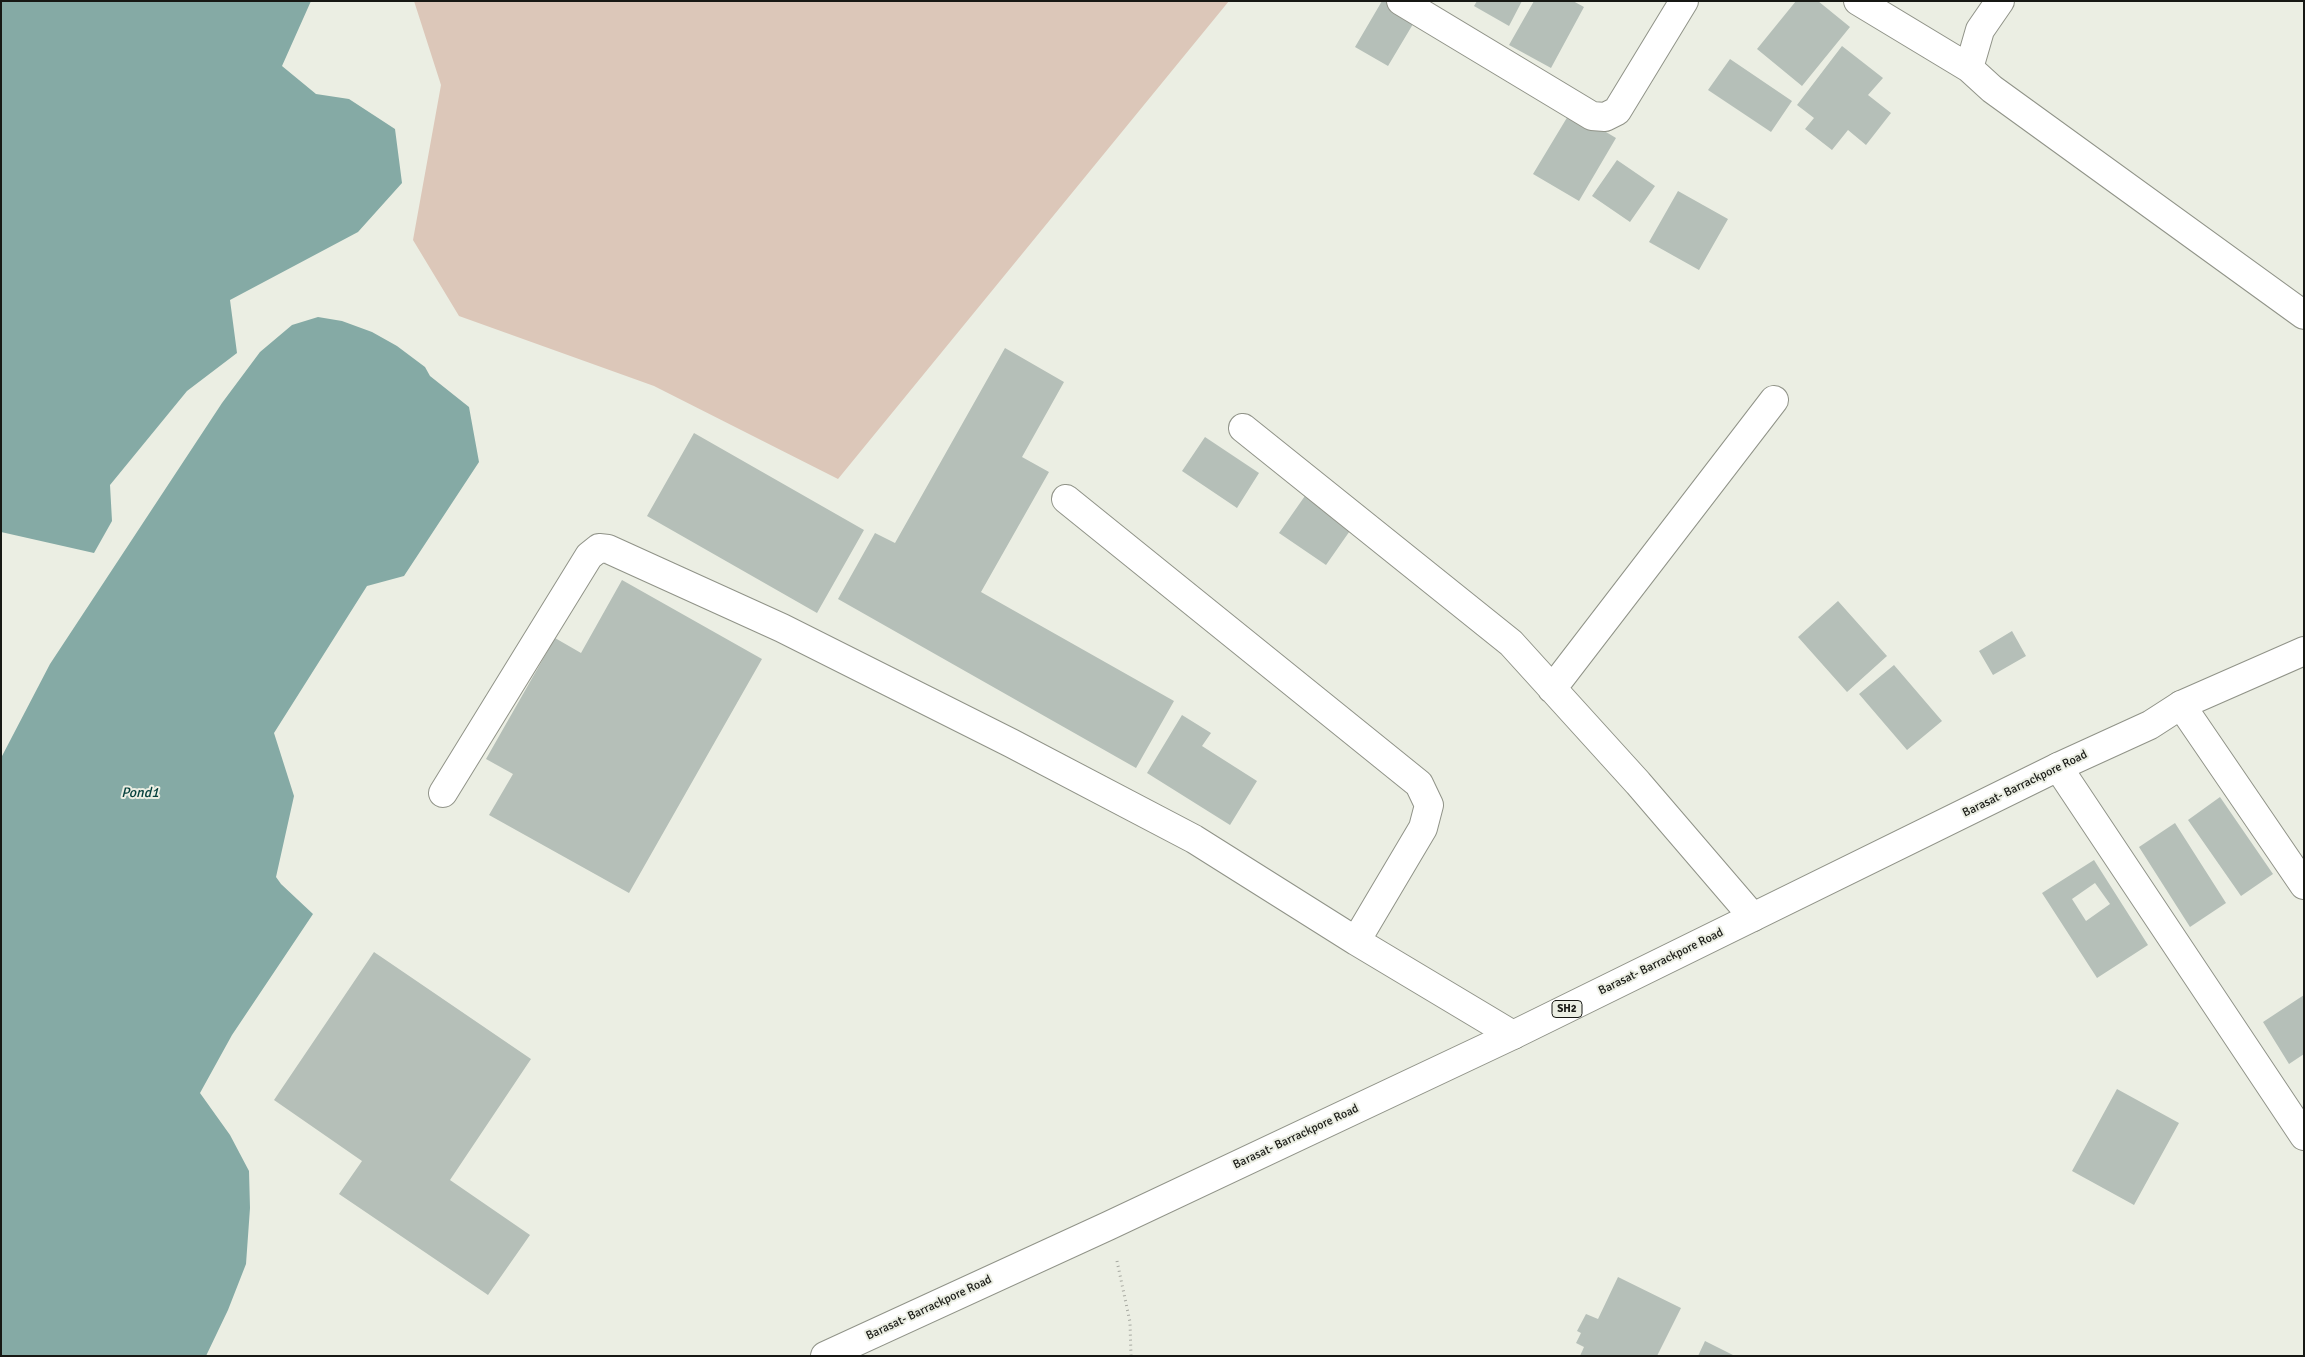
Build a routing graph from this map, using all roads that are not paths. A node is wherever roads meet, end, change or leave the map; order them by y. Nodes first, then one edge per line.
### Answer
1 (1401, 1) edge
2 (1684, 1) edge
3 (1858, 1) edge
4 (2000, 1) edge
5 (1969, 68) junction
6 (2304, 316) edge
7 (1774, 400) dead end
8 (1243, 428) dead end
9 (1066, 499) dead end
10 (2304, 651) edge
11 (1552, 689) junction
12 (2181, 705) junction
13 (2058, 767) junction
14 (443, 793) dead end
15 (2304, 885) edge
16 (1752, 918) junction
17 (1356, 941) junction
18 (1513, 1035) junction
19 (2304, 1136) edge
20 (825, 1356) edge

1 - 2 street
3 - 5 street
4 - 5 street
5 - 6 street
7 - 11 street
8 - 11 street
9 - 17 street
10 - 12 street, Barasat- Barrackpore Road / SH2
11 - 16 street
12 - 13 street, Barasat- Barrackpore Road / SH2
12 - 15 street
13 - 16 street, Barasat- Barrackpore Road / SH2
13 - 19 street
14 - 17 street
16 - 18 street, Barasat- Barrackpore Road / SH2
17 - 18 street
18 - 20 street, Barasat- Barrackpore Road / SH2

